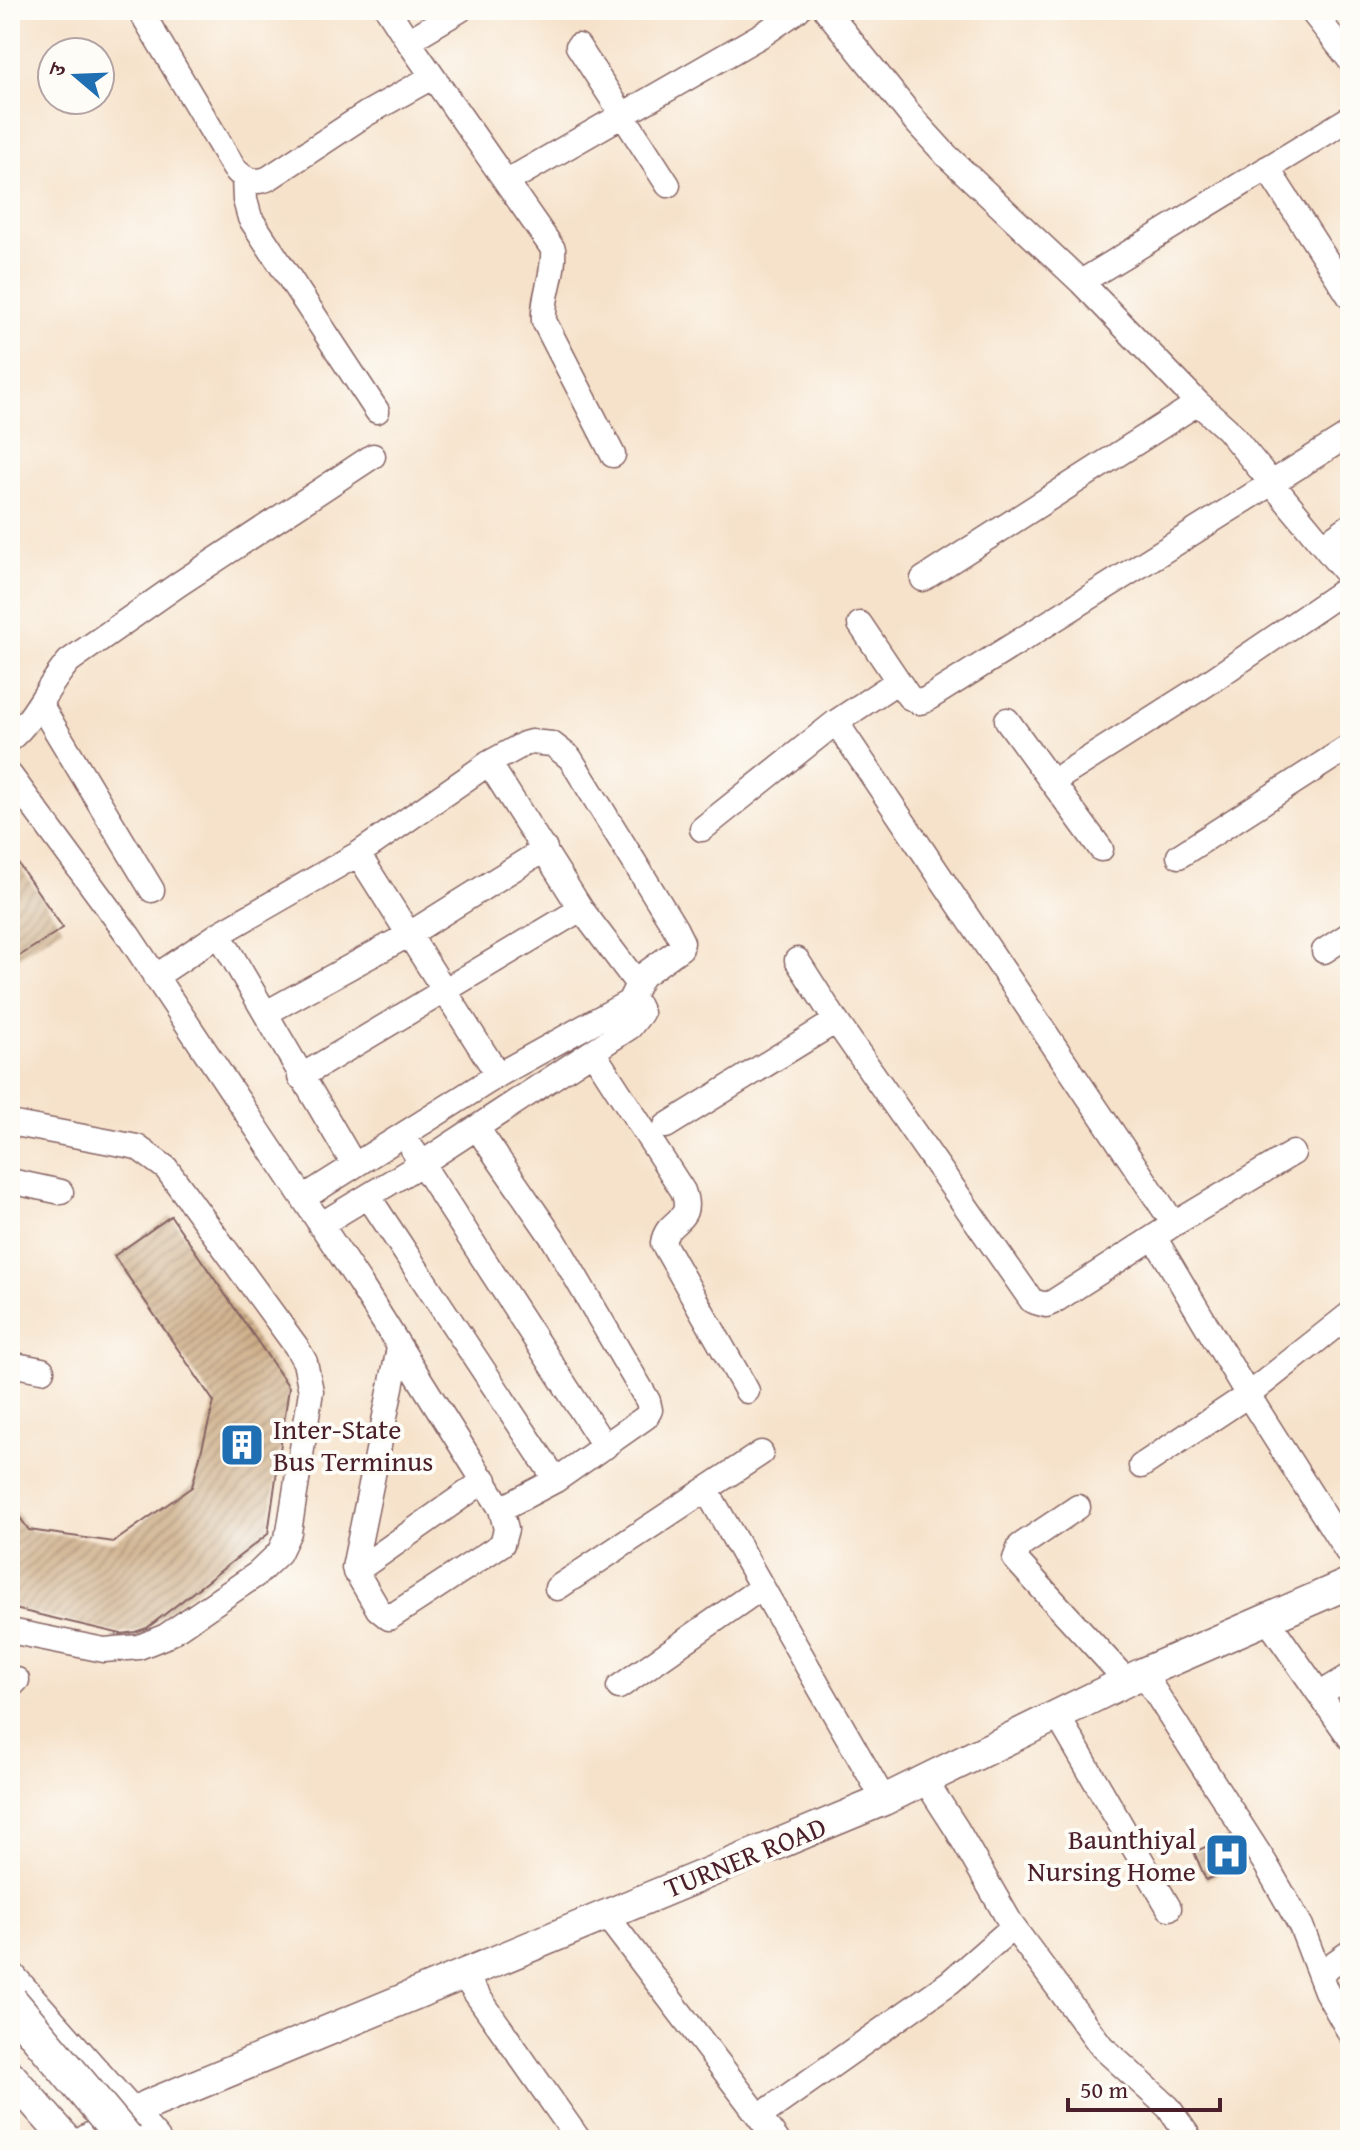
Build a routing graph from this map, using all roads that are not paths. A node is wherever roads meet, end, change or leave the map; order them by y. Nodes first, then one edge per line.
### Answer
1 (140, 10) edge
2 (388, 10) edge
3 (460, 10) edge
4 (798, 10) edge
5 (826, 10) edge
6 (1311, 10) edge
7 (408, 41) junction
8 (578, 46) dead end
9 (1350, 60) edge
10 (432, 77) junction
11 (624, 115) junction
12 (1350, 118) edge
13 (1267, 168) junction
14 (244, 178) junction
15 (508, 181) junction
16 (668, 185) dead end
17 (1081, 282) junction
18 (1350, 297) edge
19 (1198, 403) junction
20 (377, 411) dead end
21 (1350, 434) edge
22 (613, 455) dead end
23 (373, 456) dead end
24 (1271, 483) junction
25 (1350, 526) edge
26 (1323, 545) junction
27 (1350, 578) edge
28 (923, 579) dead end
29 (1350, 586) edge
30 (860, 624) dead end
31 (898, 681) junction
32 (40, 704) junction
33 (1007, 720) dead end
34 (836, 722) junction
35 (10, 739) edge
36 (1350, 746) edge
37 (489, 763) junction
38 (10, 775) edge
39 (1052, 782) junction
40 (702, 829) dead end
41 (545, 849) junction
42 (1101, 849) dead end
43 (358, 854) junction
44 (1179, 856) dead end
45 (152, 890) dead end
46 (581, 909) junction
47 (219, 934) junction
48 (1350, 934) edge
49 (408, 935) junction
50 (1324, 951) dead end
51 (797, 960) dead end
52 (155, 977) junction
53 (443, 991) junction
54 (633, 992) junction
55 (266, 1013) junction
56 (836, 1021) junction
57 (593, 1052) junction
58 (507, 1071) junction
59 (300, 1077) junction
60 (534, 1092) junction
61 (10, 1123) edge
62 (666, 1126) dead end
63 (477, 1128) junction
64 (403, 1135) junction
65 (1293, 1153) dead end
66 (421, 1164) junction
67 (354, 1165) junction
68 (10, 1181) edge
69 (61, 1192) dead end
70 (368, 1196) junction
71 (303, 1198) junction
72 (320, 1225) junction
73 (1164, 1230) junction
74 (1350, 1314) edge
75 (399, 1348) junction
76 (10, 1364) edge
77 (42, 1370) dead end
78 (747, 1391) dead end
79 (1248, 1395) junction
80 (605, 1447) junction
81 (761, 1453) dead end
82 (1141, 1466) dead end
83 (485, 1480) junction
84 (556, 1480) junction
85 (707, 1491) junction
86 (1078, 1507) dead end
87 (501, 1509) junction
88 (1350, 1556) edge
89 (355, 1572) junction
90 (1350, 1583) edge
91 (557, 1588) dead end
92 (761, 1588) junction
93 (1267, 1619) junction
94 (10, 1631) edge
95 (1350, 1676) edge
96 (1135, 1677) junction
97 (619, 1687) dead end
98 (1320, 1694) junction
99 (1057, 1715) junction
100 (1350, 1738) edge
101 (925, 1780) junction
102 (884, 1800) junction
103 (1169, 1908) dead end
104 (606, 1915) junction
105 (1013, 1927) junction
106 (1350, 1952) edge
107 (1320, 1973) junction
108 (463, 1975) junction
109 (10, 1976) edge
110 (10, 2002) edge
111 (1350, 2033) edge
112 (10, 2037) edge
113 (10, 2075) edge
114 (760, 2116) junction
115 (130, 2127) edge
116 (67, 2140) edge
117 (87, 2140) edge
118 (100, 2140) edge
119 (155, 2140) edge
120 (579, 2140) edge
121 (777, 2140) edge
122 (1191, 2140) edge

1 - 14 street
2 - 7 street
3 - 7 street
4 - 11 street
5 - 17 street
6 - 9 street
7 - 10 street
8 - 11 street
10 - 14 street
10 - 15 street
11 - 15 street
11 - 16 street
12 - 13 street
13 - 17 street
13 - 18 street
14 - 20 street
15 - 22 street
17 - 19 street
19 - 24 street
19 - 28 street
21 - 24 street
23 - 32 street
24 - 26 street
24 - 31 street
25 - 26 street
26 - 27 street
29 - 39 street
30 - 31 street
31 - 34 street
32 - 35 street
32 - 45 street
33 - 39 street
34 - 40 street
34 - 73 street
36 - 44 street
37 - 41 street
37 - 43 street
37 - 54 street
38 - 52 street
39 - 42 street
41 - 46 street
41 - 49 street
43 - 47 street
43 - 49 street
46 - 53 street
46 - 54 street
47 - 52 street
47 - 55 street
48 - 50 street
49 - 53 street
49 - 55 street
51 - 56 street
52 - 71 street
53 - 58 street
53 - 59 street
54 - 57 street
54 - 58 street
55 - 59 street
56 - 62 street
56 - 73 street
57 - 60 street
57 - 78 street
58 - 60 street
58 - 64 street
59 - 67 street
60 - 63 street
61 - 94 street
63 - 66 street
63 - 80 street
64 - 66 street
64 - 67 street
65 - 73 street
66 - 70 street
66 - 80 street
67 - 71 street
68 - 69 street
70 - 72 street
70 - 84 street
71 - 72 street
72 - 75 street
73 - 79 street
74 - 79 street
75 - 83 street
75 - 89 street
76 - 77 street
79 - 82 street
79 - 88 street
80 - 84 street
81 - 85 street
83 - 87 street
83 - 89 street
84 - 87 street
85 - 91 street
85 - 92 street
86 - 96 street
87 - 89 street
90 - 93 main road, TURNER ROAD
92 - 97 street
92 - 102 street
93 - 96 main road, TURNER ROAD
93 - 98 street
95 - 98 street
96 - 99 main road, TURNER ROAD
96 - 107 street
98 - 100 street
99 - 101 main road, TURNER ROAD
99 - 103 street
101 - 102 main road, TURNER ROAD
101 - 105 street
102 - 104 main road, TURNER ROAD
104 - 108 main road, TURNER ROAD
104 - 114 street
105 - 114 street
105 - 122 street
106 - 107 street
107 - 111 street
108 - 115 main road, TURNER ROAD
108 - 120 street
109 - 115 main road
110 - 115 highway, bridge
112 - 118 highway
113 - 116 main road
114 - 121 street
115 - 117 main road, TURNER ROAD
115 - 119 main road

